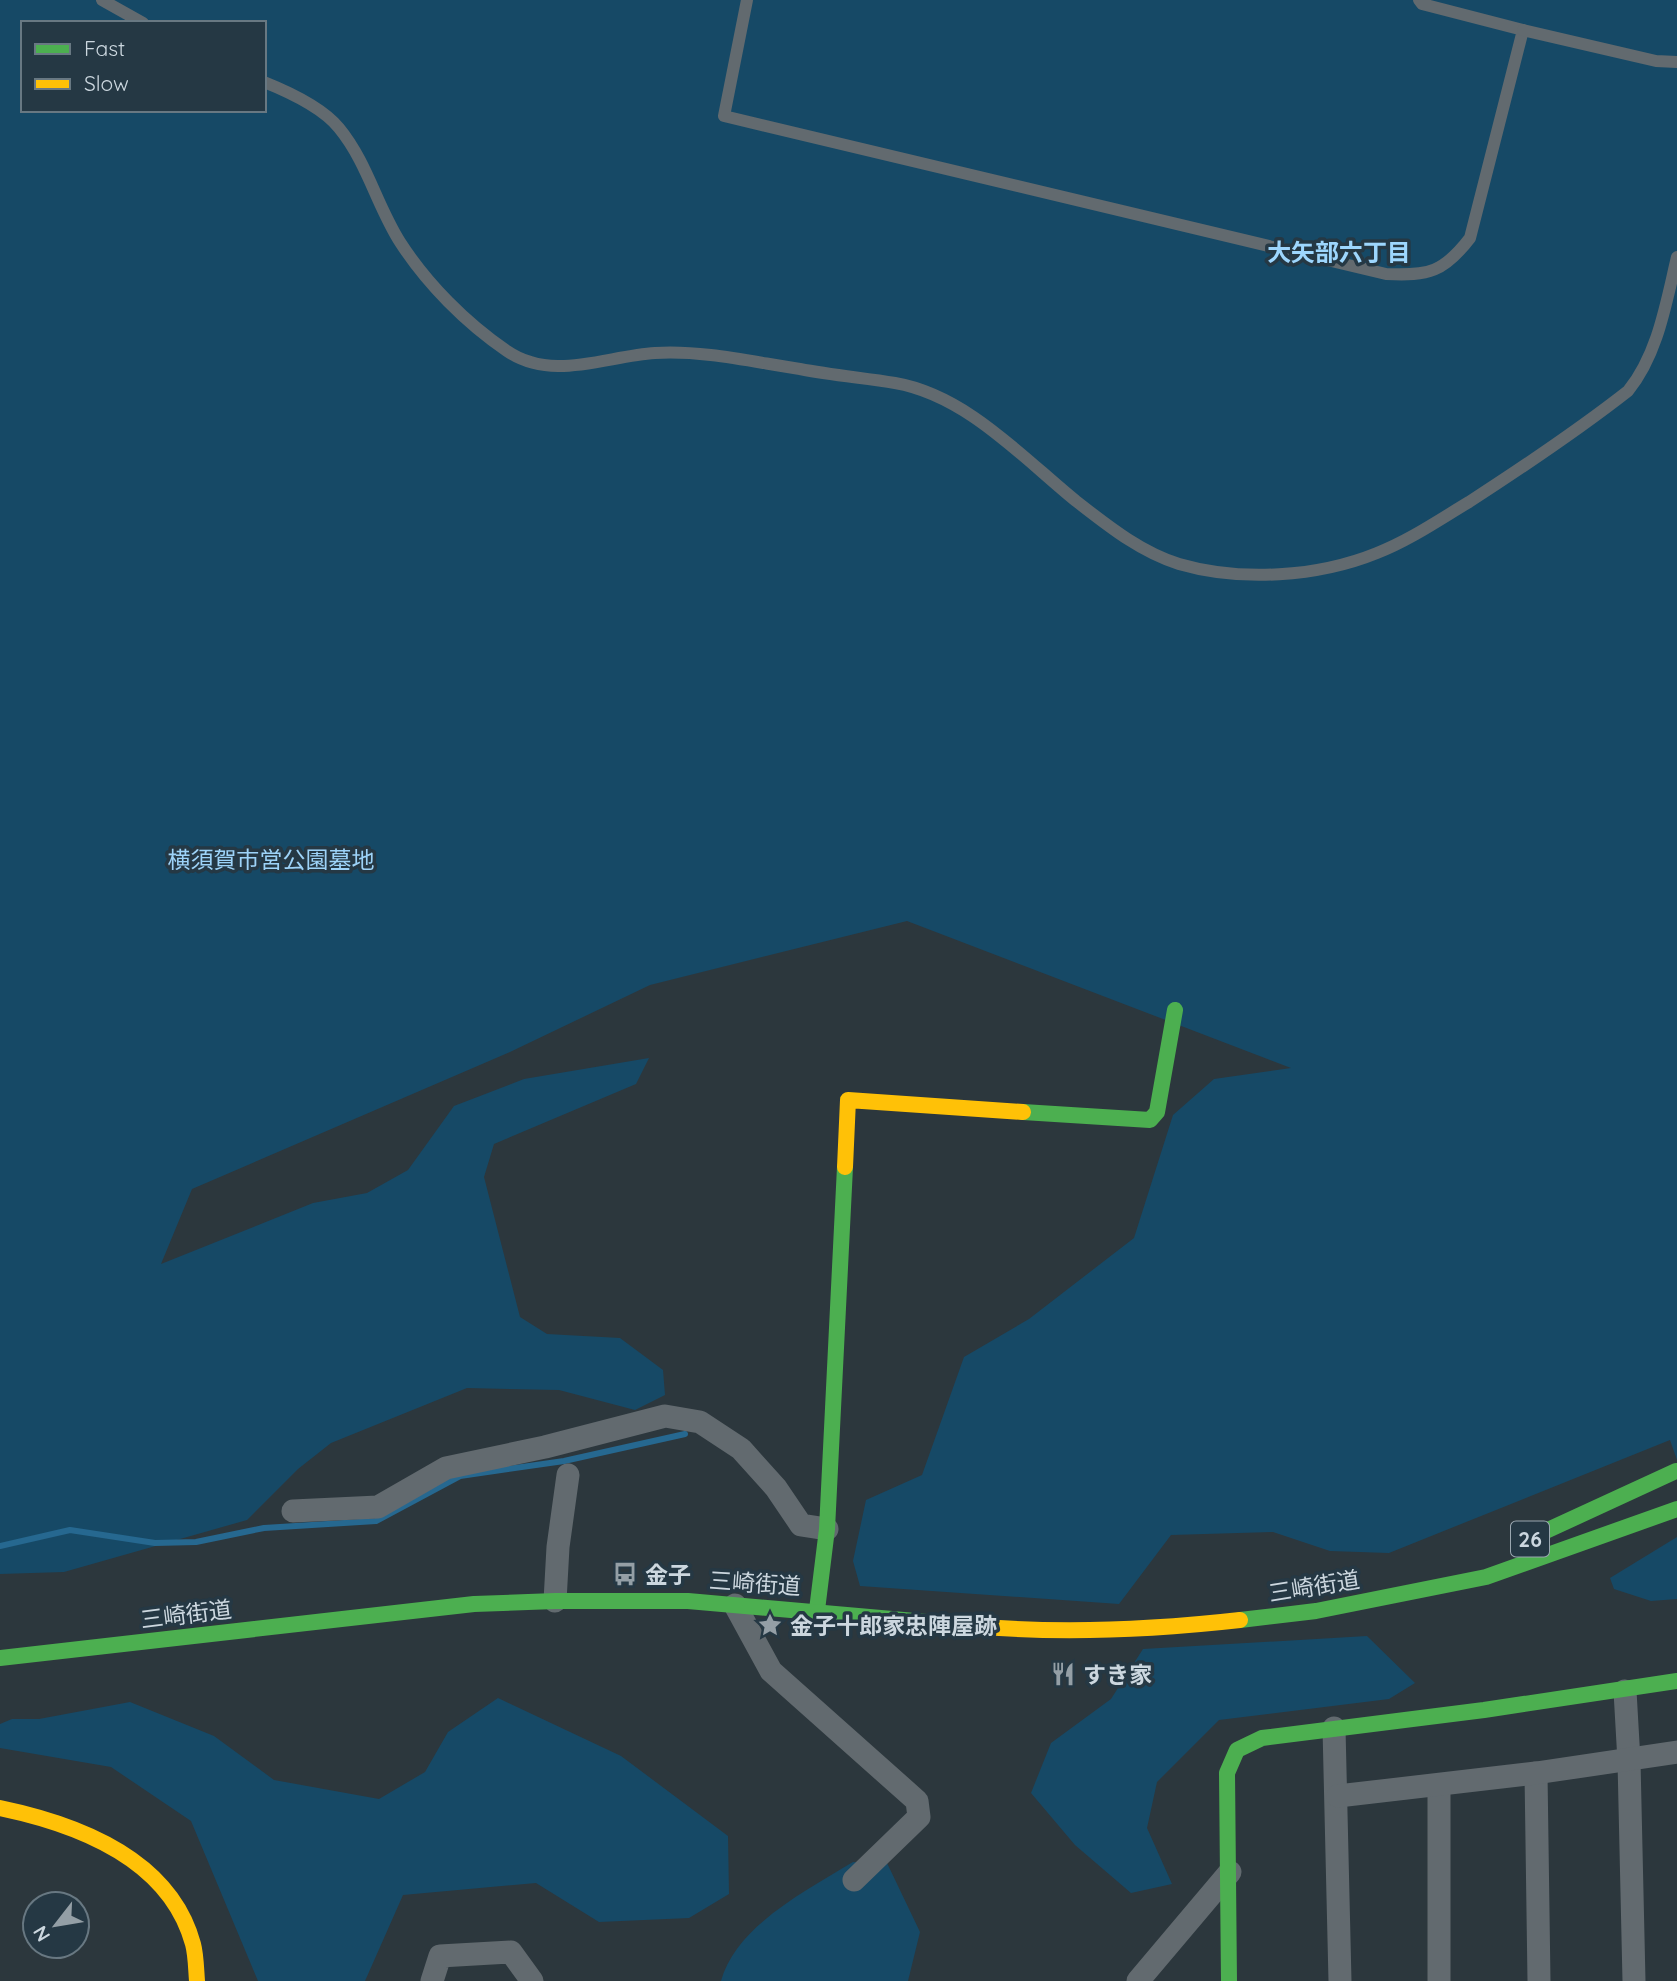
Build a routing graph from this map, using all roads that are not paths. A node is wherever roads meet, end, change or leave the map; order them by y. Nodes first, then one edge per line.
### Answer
1 (102, 0) edge
2 (747, 0) edge
3 (1419, 0) edge
4 (139, 21) edge
5 (1522, 30) junction
6 (1677, 62) edge
7 (266, 83) edge
8 (1677, 257) edge
9 (1174, 1010) dead end
10 (1676, 1471) edge
11 (568, 1475) dead end
12 (1677, 1509) edge
13 (293, 1511) dead end
14 (827, 1529) junction
15 (1514, 1546) dead end
16 (1479, 1562) dead end
17 (1380, 1598) junction
18 (555, 1601) junction
19 (735, 1605) junction
20 (817, 1610) junction
21 (0, 1658) edge
22 (1677, 1681) edge
23 (1625, 1690) junction
24 (1334, 1728) junction
25 (1677, 1752) edge
26 (1629, 1760) junction
27 (1536, 1773) junction
28 (1439, 1786) junction
29 (1338, 1796) junction
30 (0, 1808) edge
31 (39, 1836) dead end
32 (71, 1847) dead end
33 (1230, 1872) junction
34 (854, 1880) dead end
35 (197, 1981) edge
36 (432, 1981) edge
37 (532, 1981) edge
38 (1138, 1981) edge
39 (1229, 1981) edge
40 (1340, 1981) edge
41 (1439, 1981) edge
42 (1539, 1981) edge
43 (1634, 1981) edge

1 - 4 lane
2 - 5 lane
3 - 5 lane
5 - 6 lane
7 - 8 lane
9 - 14 main road
10 - 15 main road, 26
11 - 18 street
12 - 17 main road, 三崎街道 / 26
13 - 14 street
14 - 20 main road
16 - 17 main road, 三崎街道 / 26
17 - 20 main road, 三崎街道 / 26
18 - 19 main road, 三崎街道 / 26
18 - 21 main road, 三崎街道 / 26
19 - 20 main road, 三崎街道 / 26
19 - 34 street
22 - 23 main road
23 - 24 main road
23 - 26 street
24 - 29 street
24 - 33 main road
25 - 26 street
26 - 27 street
26 - 43 street
27 - 28 street
27 - 42 street
28 - 29 street
28 - 41 street
29 - 40 street
30 - 35 main road
31 - 32 main road
33 - 38 street
33 - 39 main road
36 - 37 street

